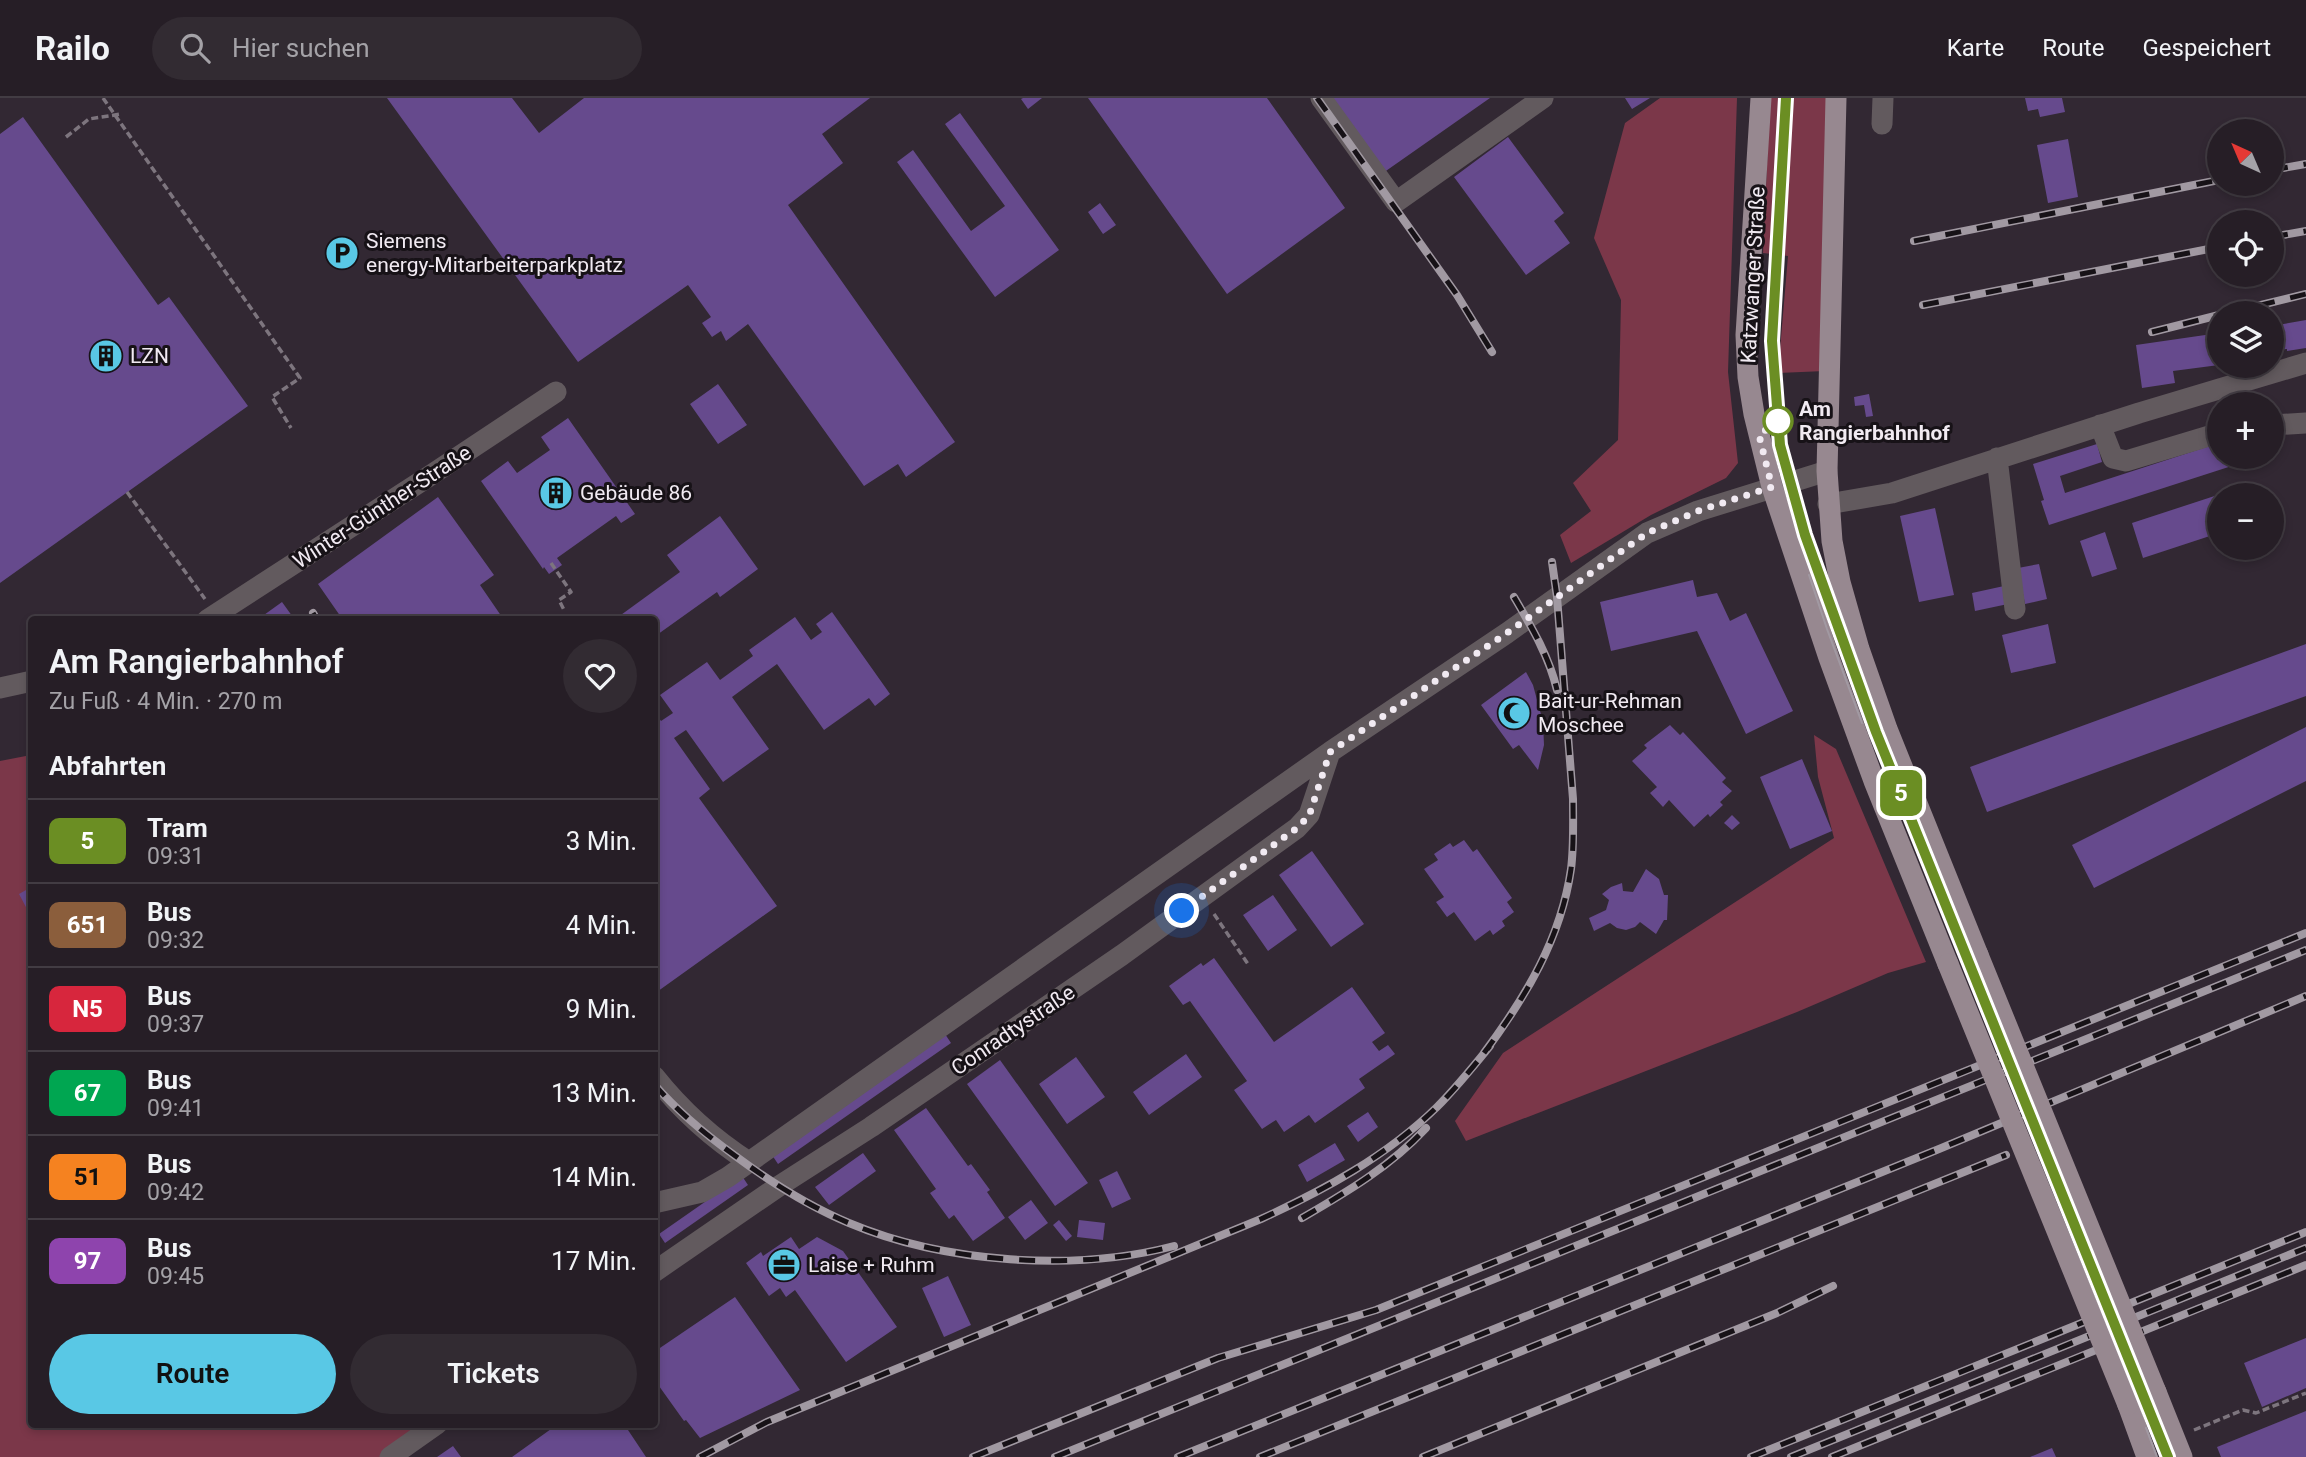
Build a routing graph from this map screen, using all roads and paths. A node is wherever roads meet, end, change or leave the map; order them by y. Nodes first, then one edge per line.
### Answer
1 (103, 98) edge
2 (1321, 98) edge
3 (1543, 98) edge
4 (1761, 98) edge
5 (1836, 98) edge
6 (1882, 98) edge
7 (118, 115) junction
8 (1882, 124) dead end
9 (66, 137) dead end
10 (2306, 363) edge
11 (556, 392) dead end
12 (2306, 423) edge
13 (2284, 424) edge
14 (2100, 425) junction
15 (291, 428) dead end
16 (2207, 437) edge
17 (1997, 458) junction
18 (1827, 471) junction
19 (1772, 487) junction
20 (127, 492) dead end
21 (1828, 505) junction
22 (551, 563) dead end
23 (564, 610) dead end
24 (2015, 610) dead end
25 (211, 616) edge
26 (214, 616) edge
27 (28, 682) edge
28 (0, 688) edge
29 (1330, 752) junction
30 (1202, 897) junction
31 (1248, 964) dead end
32 (658, 1080) edge
33 (749, 1162) junction
34 (658, 1202) edge
35 (658, 1269) edge
36 (2306, 1393) edge
37 (431, 1428) edge
38 (2187, 1434) dead end
39 (390, 1457) edge
40 (2147, 1457) edge
41 (2182, 1457) edge

1 - 7 path
2 - 3 street
4 - 19 main road, Katzwanger Straße
5 - 18 main road
6 - 8 street
7 - 9 path
7 - 15 path
10 - 14 street
11 - 26 street, Winter-Günther-Straße
12 - 13 street
14 - 16 street
14 - 17 street
17 - 21 street
17 - 24 street
18 - 19 street
18 - 21 main road
19 - 29 street
19 - 40 main road, Katzwanger Straße, bridge
20 - 25 path
21 - 41 main road, bridge
22 - 23 path
27 - 28 street
29 - 30 street, Conradtystraße
29 - 33 street
30 - 31 path
30 - 35 street, Conradtystraße
32 - 33 street
33 - 34 street
36 - 38 path
37 - 39 street

